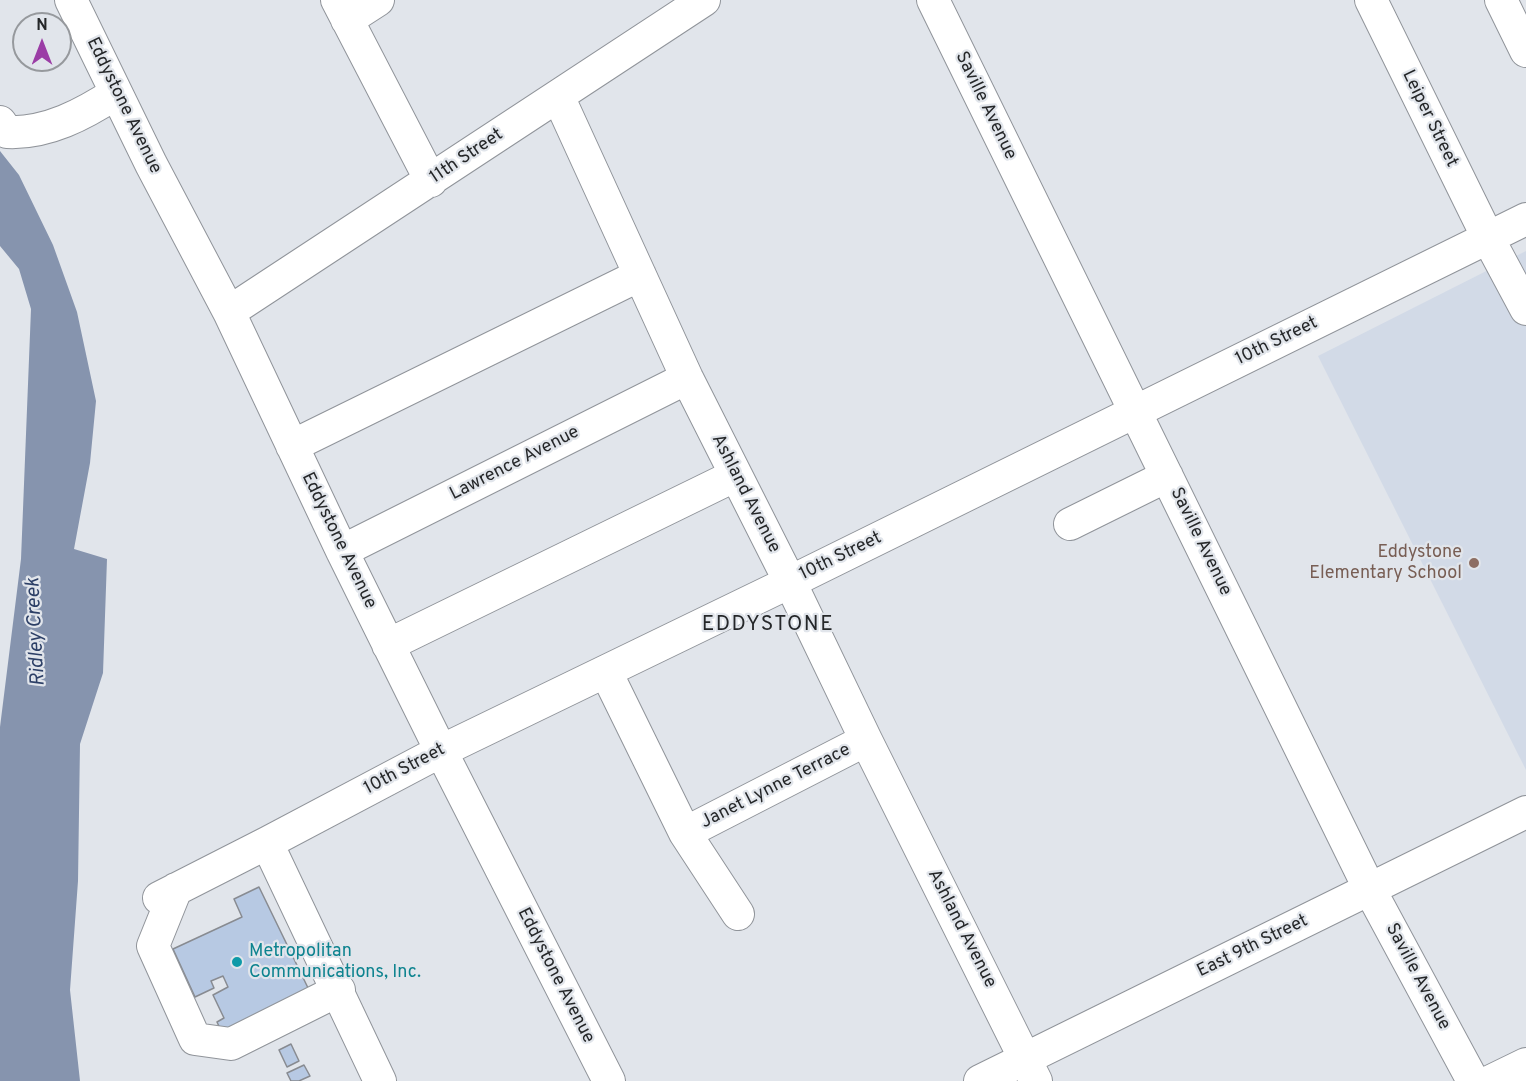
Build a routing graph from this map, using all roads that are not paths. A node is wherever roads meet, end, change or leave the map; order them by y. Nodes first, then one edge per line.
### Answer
1 (71, 0) edge
2 (378, 0) edge
3 (705, 0) edge
4 (933, 0) edge
5 (1371, 0) edge
6 (1501, 0) edge
7 (342, 10) edge
8 (1526, 51) edge
9 (116, 93) junction
10 (558, 96) junction
11 (0, 122) edge
12 (431, 181) junction
13 (1526, 219) edge
14 (1488, 238) junction
15 (640, 275) junction
16 (1526, 309) edge
17 (229, 312) junction
18 (687, 378) junction
19 (1135, 412) junction
20 (292, 446) junction
21 (736, 475) junction
22 (1167, 476) junction
23 (1070, 524) dead end
24 (342, 551) junction
25 (790, 582) junction
26 (388, 645) junction
27 (606, 672) junction
28 (866, 740) junction
29 (441, 751) junction
30 (1526, 812) edge
31 (685, 833) junction
32 (267, 843) junction
33 (1370, 890) junction
34 (738, 914) dead end
35 (339, 990) junction
36 (1526, 1064) edge
37 (1031, 1070) edge
38 (380, 1081) edge
39 (609, 1081) edge
40 (980, 1081) edge
41 (1473, 1081) edge
42 (1491, 1081) edge

1 - 9 street, Eddystone Avenue
2 - 7 street
3 - 10 street, 11th Street
4 - 19 street, Saville Avenue
5 - 14 street, Leiper Street
6 - 8 street
7 - 12 street
9 - 11 street
9 - 17 street, Eddystone Avenue
10 - 12 street, 11th Street
10 - 15 street, Ashland Avenue
12 - 17 street, 11th Street
13 - 14 street, 10th Street
14 - 16 street, Leiper Street
14 - 19 street, 10th Street
15 - 18 street, Ashland Avenue
15 - 20 street
17 - 20 street, Eddystone Avenue
18 - 21 street, Ashland Avenue
18 - 24 street, Lawrence Avenue
19 - 22 street, Saville Avenue
19 - 25 street, 10th Street
20 - 24 street, Eddystone Avenue
21 - 25 street, Ashland Avenue
21 - 26 street
22 - 23 street
22 - 33 street, Saville Avenue
24 - 26 street, Eddystone Avenue
25 - 27 street, 10th Street
25 - 28 street, Ashland Avenue
26 - 29 street, Eddystone Avenue
27 - 29 street, 10th Street
27 - 31 street
28 - 31 street, Janet Lynne Terrace
28 - 37 street, Ashland Avenue
29 - 32 street, 10th Street
29 - 39 street, Eddystone Avenue
30 - 33 street, East 9th Street
31 - 34 street
32 - 35 street
32 - 35 street, 10th Street
33 - 37 street, East 9th Street
33 - 41 street, Saville Avenue
35 - 38 street
36 - 42 street
37 - 40 street, East 9th Street

